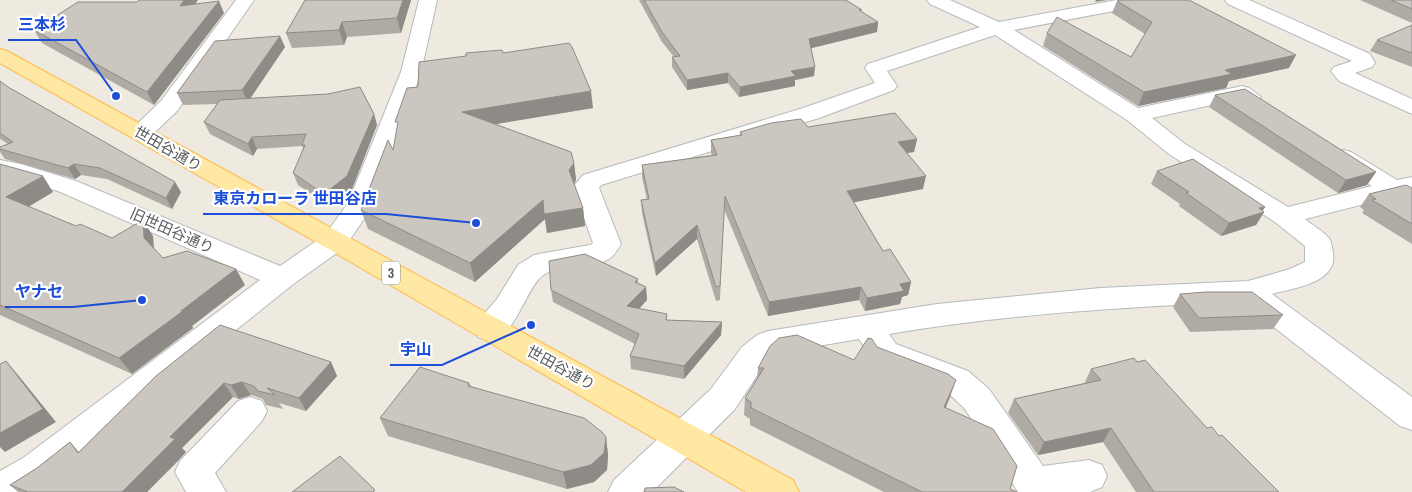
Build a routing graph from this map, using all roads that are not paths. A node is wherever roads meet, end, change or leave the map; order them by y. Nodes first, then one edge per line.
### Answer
1 (245, 0) edge
2 (428, 0) edge
3 (936, 0) edge
4 (1145, 0) edge
5 (1234, 0) edge
6 (997, 28) junction
7 (0, 55) edge
8 (1412, 107) edge
9 (1267, 108) edge
10 (1136, 115) junction
11 (141, 133) junction
12 (1326, 146) edge
13 (0, 167) edge
14 (1402, 186) edge
15 (1284, 216) junction
16 (336, 241) junction
17 (282, 278) junction
18 (1248, 291) junction
19 (866, 326) junction
20 (489, 329) junction
21 (250, 410) dead end
22 (1412, 416) edge
23 (683, 436) junction
24 (1089, 476) dead end
25 (0, 490) edge
26 (207, 492) edge
27 (627, 492) edge
28 (780, 492) edge

1 - 11 street
2 - 16 street
3 - 6 street
4 - 6 street
5 - 8 street
6 - 10 street
6 - 20 street
7 - 11 main road, 世田谷通り / 3
9 - 10 street
10 - 15 street
11 - 16 main road, 世田谷通り / 3
12 - 14 street
13 - 17 street, 旧世田谷通り
14 - 15 street
15 - 18 street
16 - 17 street
16 - 20 main road, 世田谷通り / 3
17 - 25 street
18 - 19 street
18 - 22 street
19 - 23 street
19 - 24 street
20 - 23 main road, 世田谷通り / 3
21 - 26 street
23 - 27 street
23 - 28 main road, 世田谷通り / 3

